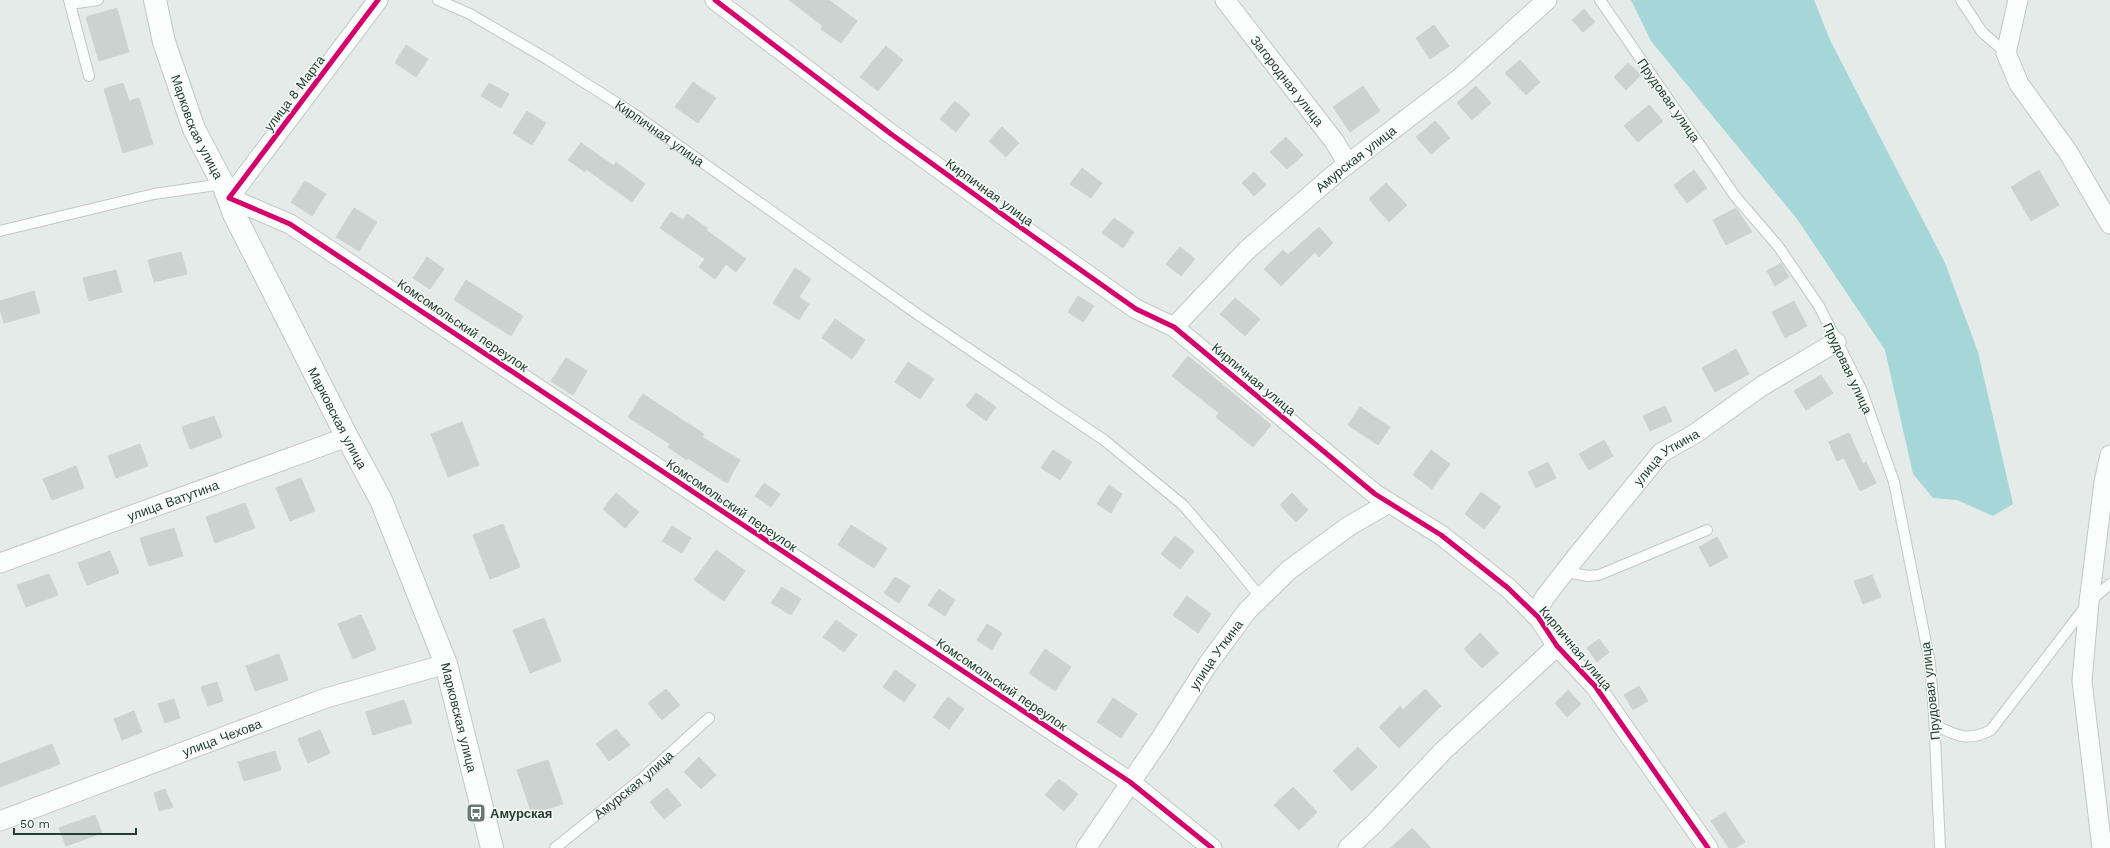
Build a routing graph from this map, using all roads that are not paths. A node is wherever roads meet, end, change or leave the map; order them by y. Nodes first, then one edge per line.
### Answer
1 (98, 0) edge
2 (155, 0) edge
3 (378, 0) edge
4 (438, 0) edge
5 (715, 0) edge
6 (1225, 0) edge
7 (1547, 0) edge
8 (1600, 0) edge
9 (1961, 0) edge
10 (2018, 0) edge
11 (70, 2) edge
12 (2006, 52) junction
13 (89, 76) dead end
14 (1348, 164) junction
15 (226, 191) junction
16 (2110, 224) edge
17 (0, 231) edge
18 (1174, 327) junction
19 (1836, 342) junction
20 (347, 436) junction
21 (2110, 455) edge
22 (1389, 503) junction
23 (1707, 530) dead end
24 (0, 563) edge
25 (1566, 572) junction
26 (2110, 584) edge
27 (1261, 598) junction
28 (2089, 602) junction
29 (1535, 615) junction
30 (1557, 646) junction
31 (446, 664) junction
32 (709, 718) dead end
33 (1935, 725) junction
34 (1130, 782) junction
35 (0, 821) edge
36 (492, 848) edge
37 (555, 848) edge
38 (1086, 848) edge
39 (1212, 848) edge
40 (1348, 848) edge
41 (1708, 848) edge
42 (1940, 848) edge
43 (2102, 848) edge

1 - 11 lane
2 - 15 main road, Марковская улица
3 - 15 street, улица 8 Марта
4 - 27 lane, Кирпичная улица
5 - 18 street, Кирпичная улица
6 - 14 street, Загородная улица
7 - 14 street, Амурская улица
8 - 19 lane, Прудовая улица
9 - 12 lane
10 - 12 street
11 - 13 lane
12 - 16 street
14 - 18 street, Амурская улица
15 - 17 lane
15 - 20 main road, Марковская улица
15 - 34 street, Комсомольский переулок
18 - 22 street, Кирпичная улица
19 - 25 street, улица Уткина
19 - 33 lane, Прудовая улица
20 - 24 street, улица Ватутина
20 - 31 main road, Марковская улица
21 - 28 street
22 - 27 street, улица Уткина
22 - 29 street, Кирпичная улица
23 - 25 lane
25 - 29 street, улица Уткина
26 - 28 lane
27 - 34 street, улица Уткина
28 - 33 lane
28 - 43 street
29 - 30 street, Кирпичная улица
30 - 40 street
30 - 41 street, Кирпичная улица
31 - 35 street, улица Чехова
31 - 36 main road, Марковская улица
32 - 37 lane, Амурская улица
33 - 42 lane, Прудовая улица
34 - 38 street, улица Уткина
34 - 39 street, Комсомольский переулок

